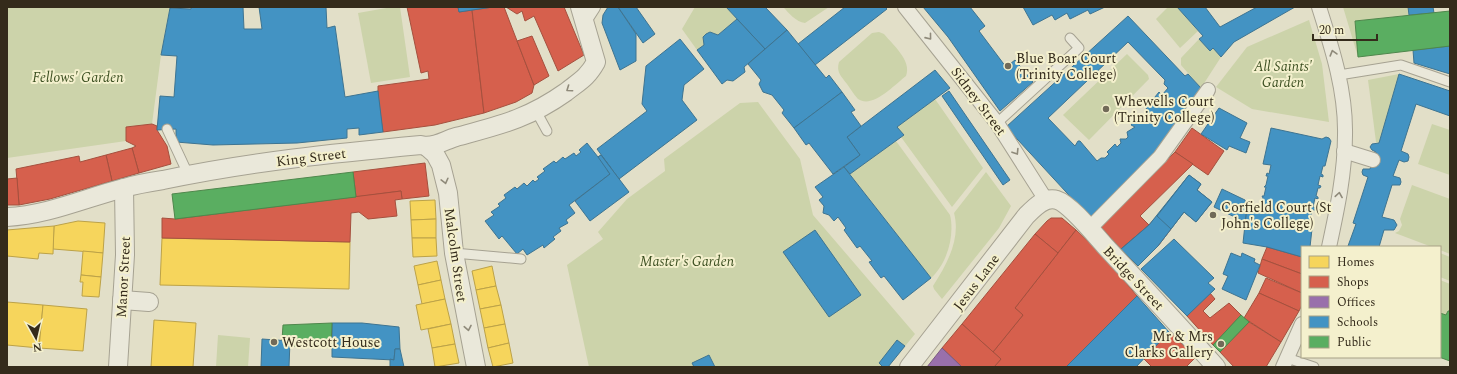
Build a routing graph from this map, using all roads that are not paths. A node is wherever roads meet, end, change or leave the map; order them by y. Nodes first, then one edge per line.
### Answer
1 (905, 7) edge
2 (1319, 8) edge
3 (586, 12) edge
4 (1070, 38) dead end
5 (1339, 75) junction
6 (1450, 82) edge
7 (1208, 90) dead end
8 (536, 111) junction
9 (997, 123) junction
10 (167, 129) dead end
11 (547, 131) dead end
12 (428, 147) junction
13 (1344, 151) junction
14 (1373, 160) dead end
15 (188, 174) junction
16 (124, 188) junction
17 (1046, 200) junction
18 (7, 217) edge
19 (1089, 229) junction
20 (1329, 246) edge
21 (454, 253) junction
22 (521, 259) dead end
23 (122, 300) junction
24 (150, 302) dead end
25 (1301, 326) edge
26 (1285, 363) edge
27 (118, 367) edge
28 (476, 367) edge
29 (909, 367) edge
30 (1216, 367) edge
31 (1314, 367) edge

1 -> 9 street, Sidney Street
5 -> 2 street
3 -> 8 street, King Street
4 - 9 lane
5 - 6 lane
5 - 13 street
7 - 19 street
8 - 11 lane
8 - 12 street, King Street
9 -> 17 street, Sidney Street
10 - 15 lane
12 - 15 street, King Street
12 -> 21 street, Malcolm Street
13 - 14 street
20 -> 13 street
15 - 16 street, King Street
16 - 18 street, King Street
16 - 23 street, Manor Street
17 - 19 street, Bridge Street
17 - 29 street, Jesus Lane
19 - 30 street, Bridge Street
21 - 22 lane
21 -> 28 street, Malcolm Street
23 - 24 street
23 - 27 street, Manor Street
25 - 26 street
26 - 31 lane

